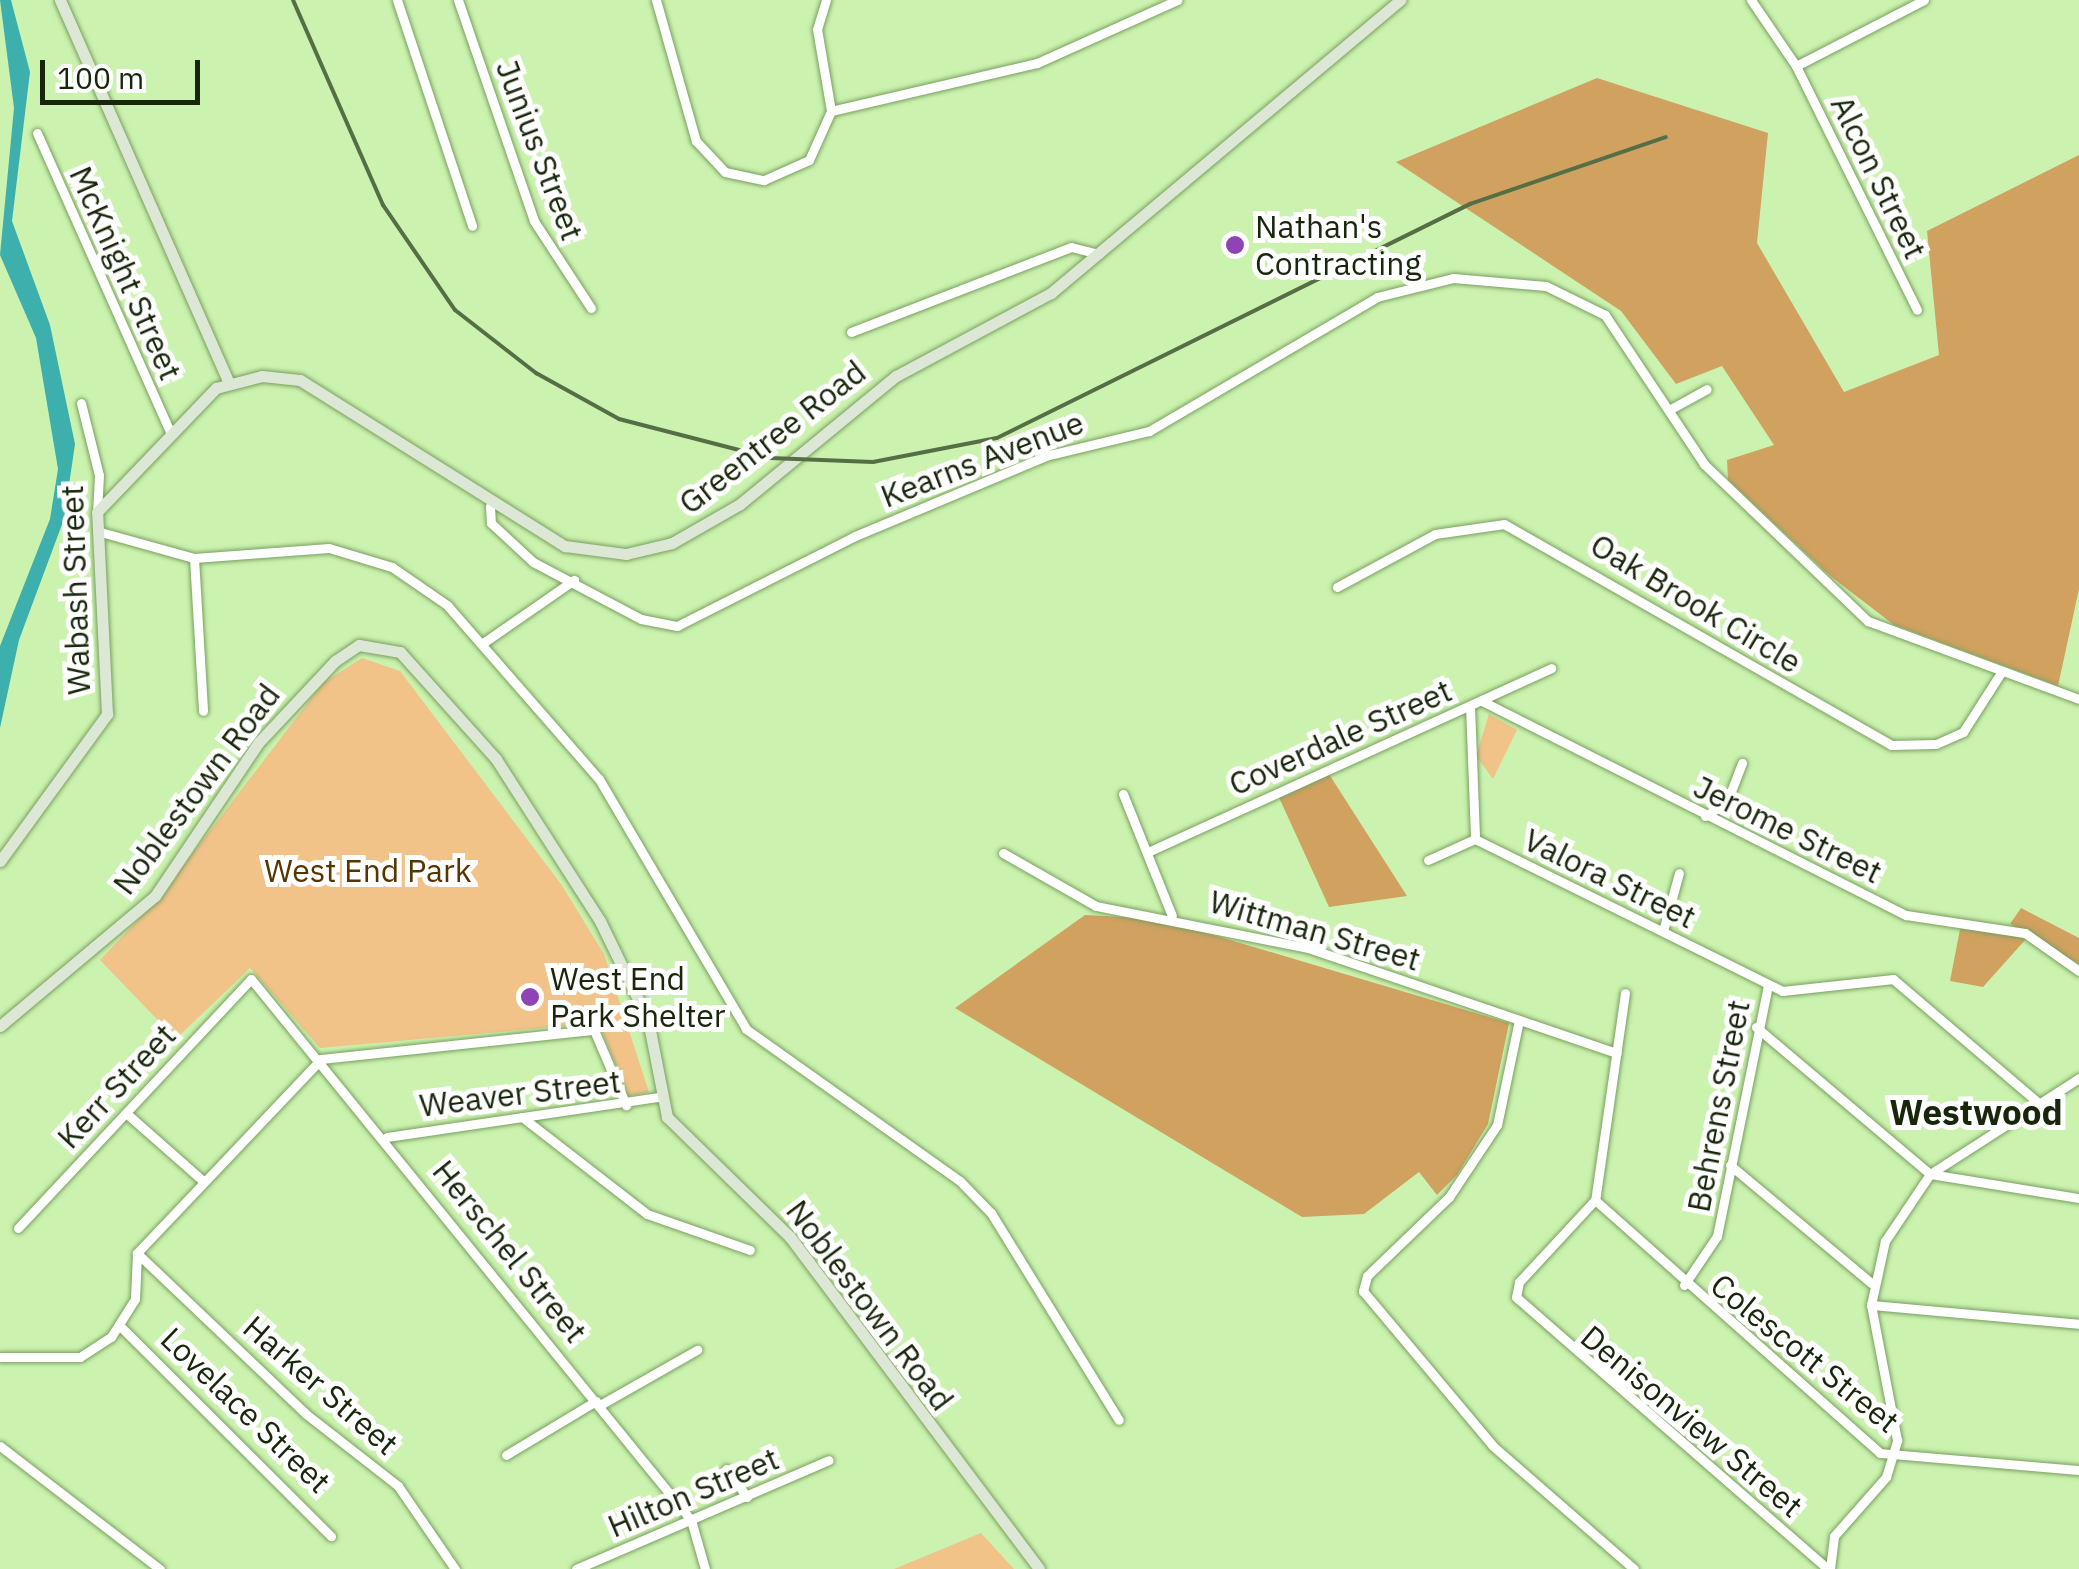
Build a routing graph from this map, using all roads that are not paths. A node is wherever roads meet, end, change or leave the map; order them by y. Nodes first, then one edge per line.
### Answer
1 (60, 0) edge
2 (397, 0) edge
3 (458, 0) edge
4 (656, 0) edge
5 (826, 0) edge
6 (1178, 0) edge
7 (1400, 0) edge
8 (1750, 0) edge
9 (1924, 0) edge
10 (1796, 66) junction
11 (831, 111) junction
12 (37, 134) dead end
13 (472, 226) dead end
14 (1099, 254) junction
15 (591, 308) dead end
16 (1916, 310) dead end
17 (851, 332) dead end
18 (229, 383) junction
19 (1707, 389) dead end
20 (81, 403) dead end
21 (1669, 410) junction
22 (170, 432) junction
23 (490, 506) junction
24 (97, 512) junction
25 (97, 531) junction
26 (194, 558) junction
27 (574, 580) junction
28 (1336, 587) dead end
29 (484, 643) junction
30 (1551, 668) dead end
31 (2002, 671) junction
32 (2079, 699) edge
33 (1482, 701) junction
34 (1470, 706) junction
35 (203, 710) dead end
36 (1742, 763) dead end
37 (1123, 794) dead end
38 (1705, 816) junction
39 (1475, 839) junction
40 (1150, 851) junction
41 (1002, 853) dead end
42 (1428, 860) dead end
43 (0, 862) edge
44 (1679, 873) dead end
45 (1172, 916) junction
46 (1662, 931) junction
47 (2079, 971) edge
48 (251, 979) joint
49 (1768, 986) junction
50 (1624, 993) dead end
51 (1519, 1020) junction
52 (0, 1026) edge
53 (1756, 1027) junction
54 (1617, 1053) junction
55 (320, 1059) junction
56 (2079, 1078) edge
57 (658, 1097) junction
58 (2040, 1104) junction
59 (626, 1106) junction
60 (126, 1113) junction
61 (522, 1117) junction
62 (387, 1137) junction
63 (1730, 1165) junction
64 (1930, 1174) junction
65 (203, 1181) junction
66 (2079, 1198) edge
67 (1595, 1200) junction
68 (18, 1228) dead end
69 (750, 1250) dead end
70 (136, 1252) junction
71 (1871, 1283) junction
72 (1684, 1286) junction
73 (1872, 1305) junction
74 (2079, 1324) edge
75 (120, 1326) junction
76 (697, 1350) dead end
77 (0, 1357) edge
78 (598, 1403) junction
79 (1119, 1420) dead end
80 (0, 1446) edge
81 (506, 1455) dead end
82 (1893, 1456) junction
83 (829, 1460) dead end
84 (726, 1468) dead end
85 (2079, 1470) edge
86 (747, 1496) junction
87 (690, 1520) junction
88 (331, 1536) dead end
89 (160, 1569) edge
90 (455, 1569) edge
91 (576, 1569) edge
92 (705, 1569) edge
93 (1039, 1569) edge
94 (1634, 1569) edge
95 (1829, 1569) edge

1 - 18 main road
2 - 13 street
3 - 15 street, Junius Street
4 - 11 street
5 - 11 street
6 - 11 street
7 - 14 main road, Greentree Road
8 - 10 street, Alcon Street
9 - 10 street
10 - 16 street, Alcon Street
12 - 22 street, McKnight Street
14 - 17 street
14 - 23 main road, Greentree Road
18 - 22 main road
18 - 23 main road, Greentree Road
19 - 21 street
20 - 24 street, Wabash Street
21 - 27 street, Kearns Avenue
21 - 31 street, Kearns Avenue
22 - 24 main road
23 - 27 street, Kearns Avenue
24 - 25 main road, Wabash Street
25 - 26 street
25 - 43 main road, Wabash Street
26 - 29 street
26 - 35 street
27 - 29 street
28 - 31 street, Oak Brook Circle
29 - 79 street
30 - 33 street, Coverdale Street
31 - 32 street, Kearns Avenue
33 - 34 street, Coverdale Street
33 - 38 street, Jerome Street
34 - 39 street
34 - 40 street, Coverdale Street
36 - 38 street
37 - 40 street
38 - 47 street, Jerome Street
39 - 42 street, Valora Street
39 - 46 street, Valora Street
40 - 45 street
41 - 45 street, Wittman Street
44 - 46 street
45 - 51 street, Wittman Street
46 - 49 street, Valora Street
48 - 55 street, Herschel Street
48 - 60 street, Kerr Street
49 - 53 street, Behrens Street
49 - 58 street
50 - 54 street
51 - 54 street, Wittman Street
51 - 94 street
52 - 57 main road, Noblestown Road
53 - 63 street, Behrens Street
53 - 64 street
54 - 67 street
55 - 59 street
55 - 62 street, Herschel Street
55 - 65 street
56 - 58 street
57 - 59 street, Weaver Street
57 - 93 main road, Noblestown Road
58 - 64 street
59 - 61 street, Weaver Street
60 - 65 street
60 - 68 street, Kerr Street
61 - 62 street, Weaver Street
61 - 69 street
62 - 78 street, Herschel Street
63 - 71 street
63 - 72 street, Behrens Street
64 - 66 street
64 - 71 street
65 - 70 street
67 - 72 street, Colescott Street
67 - 95 street, Denisonview Street
70 - 75 street
70 - 90 street, Harker Street
71 - 73 street
72 - 82 street, Colescott Street
73 - 74 street
73 - 82 street
75 - 77 street
75 - 88 street, Lovelace Street
76 - 78 street
78 - 81 street
78 - 87 street, Herschel Street
80 - 89 street
82 - 85 street, Colescott Street
82 - 95 street
83 - 86 street, Hilton Street
84 - 86 street
86 - 87 street, Hilton Street
87 - 91 street, Hilton Street
87 - 92 street, Herschel Street

